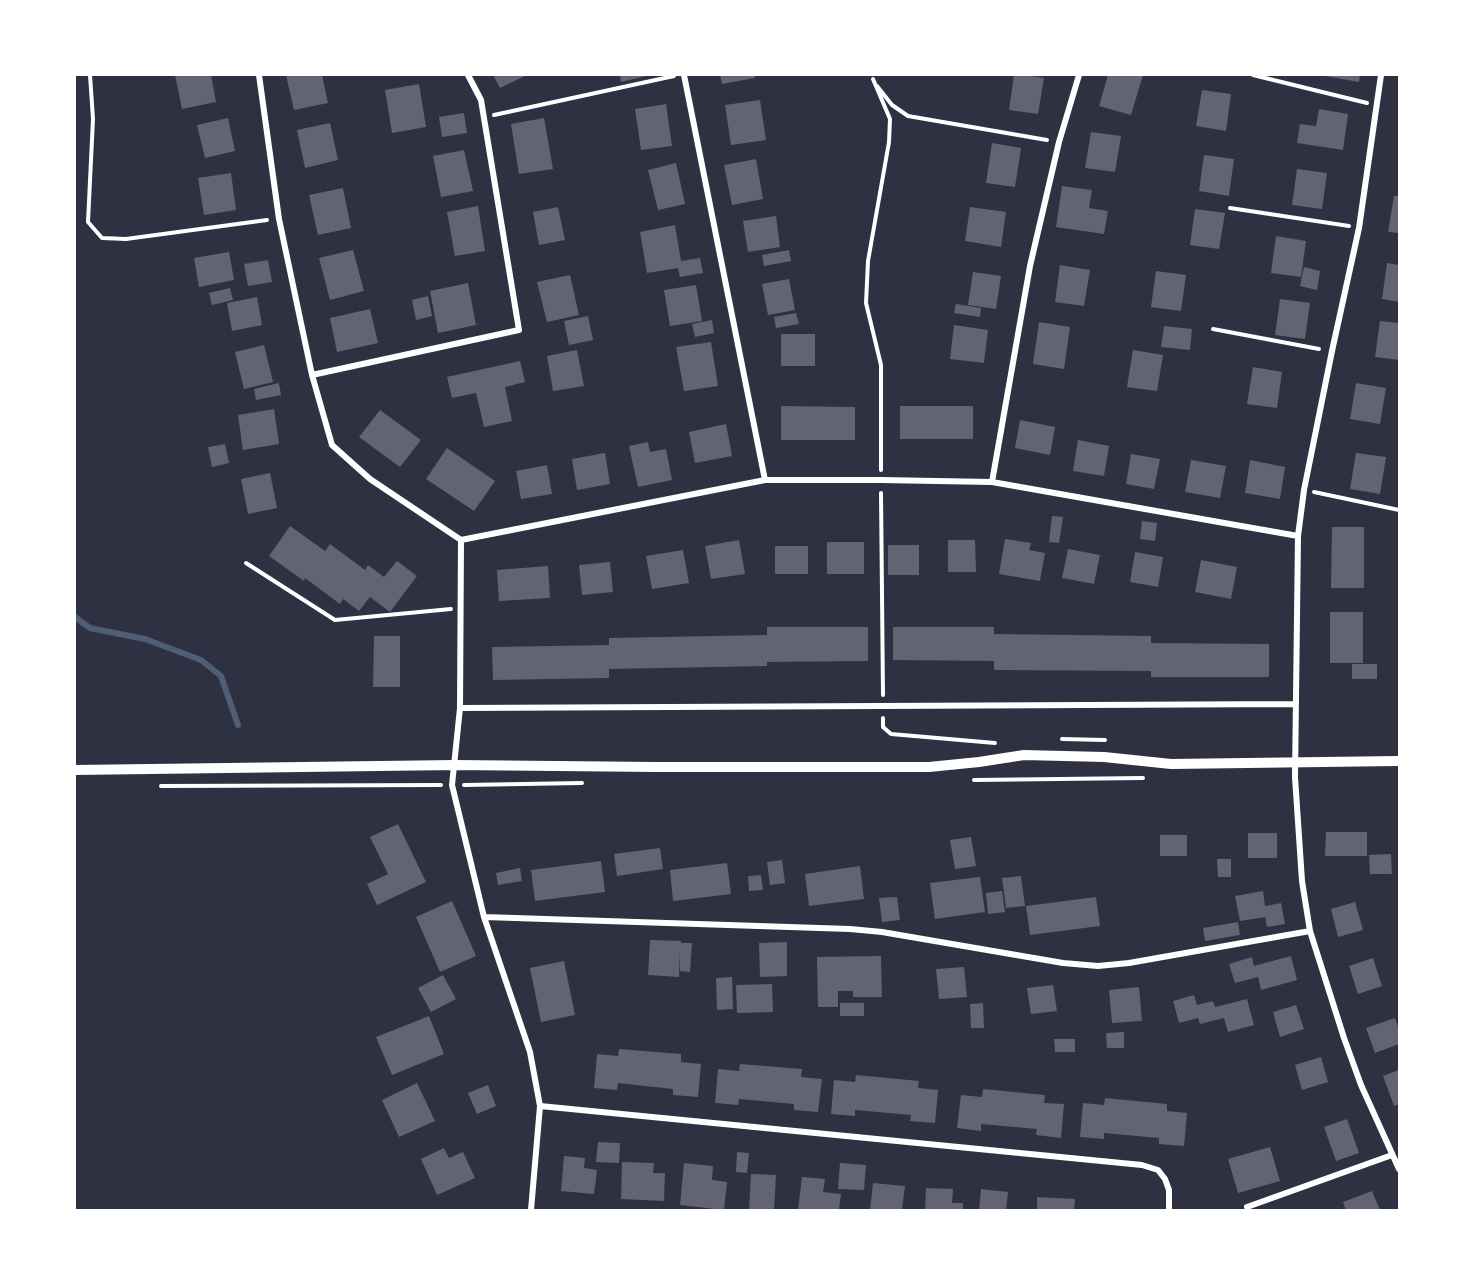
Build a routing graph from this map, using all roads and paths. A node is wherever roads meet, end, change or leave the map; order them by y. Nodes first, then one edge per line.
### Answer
1 (90, 75) edge
2 (259, 75) edge
3 (468, 75) edge
4 (678, 75) edge
5 (684, 75) edge
6 (1079, 75) edge
7 (1253, 75) edge
8 (1381, 75) edge
9 (871, 77) edge
10 (1376, 106) junction
11 (484, 117) junction
12 (1059, 142) junction
13 (1230, 208) dead end
14 (279, 219) junction
15 (1359, 228) junction
16 (1213, 329) dead end
17 (1332, 351) junction
18 (312, 375) junction
19 (765, 480) junction
20 (881, 480) junction
21 (992, 482) junction
22 (1304, 490) junction
23 (1399, 510) edge
24 (1298, 536) junction
25 (460, 540) junction
26 (246, 563) dead end
27 (460, 608) junction
28 (1295, 705) junction
29 (883, 706) junction
30 (460, 708) junction
31 (1399, 761) edge
32 (1295, 763) junction
33 (454, 765) junction
34 (75, 770) edge
35 (484, 917) junction
36 (1310, 931) junction
37 (540, 1106) junction
38 (1392, 1155) junction
39 (1399, 1169) edge
40 (1247, 1208) dead end
41 (531, 1210) edge
42 (1169, 1210) edge

1 - 14 path
2 - 14 street
3 - 11 street
4 - 11 path
5 - 19 street
6 - 12 street
7 - 10 path
8 - 10 street
9 - 12 path
9 - 20 path
10 - 15 street
11 - 18 street
12 - 21 street
13 - 15 path
14 - 18 street
15 - 17 street
16 - 17 path
17 - 22 street
18 - 25 street
19 - 20 street
19 - 25 street
20 - 21 street
20 - 29 path
21 - 24 street
22 - 23 path
22 - 24 street
24 - 28 street
25 - 27 street
26 - 27 path
27 - 30 street
28 - 29 street
28 - 32 street
29 - 30 street
30 - 33 street
31 - 32 street
32 - 33 street
32 - 36 street
33 - 34 street
33 - 35 street
35 - 36 street
35 - 37 street
36 - 38 street
37 - 41 street
37 - 42 street
38 - 39 street
38 - 40 street

